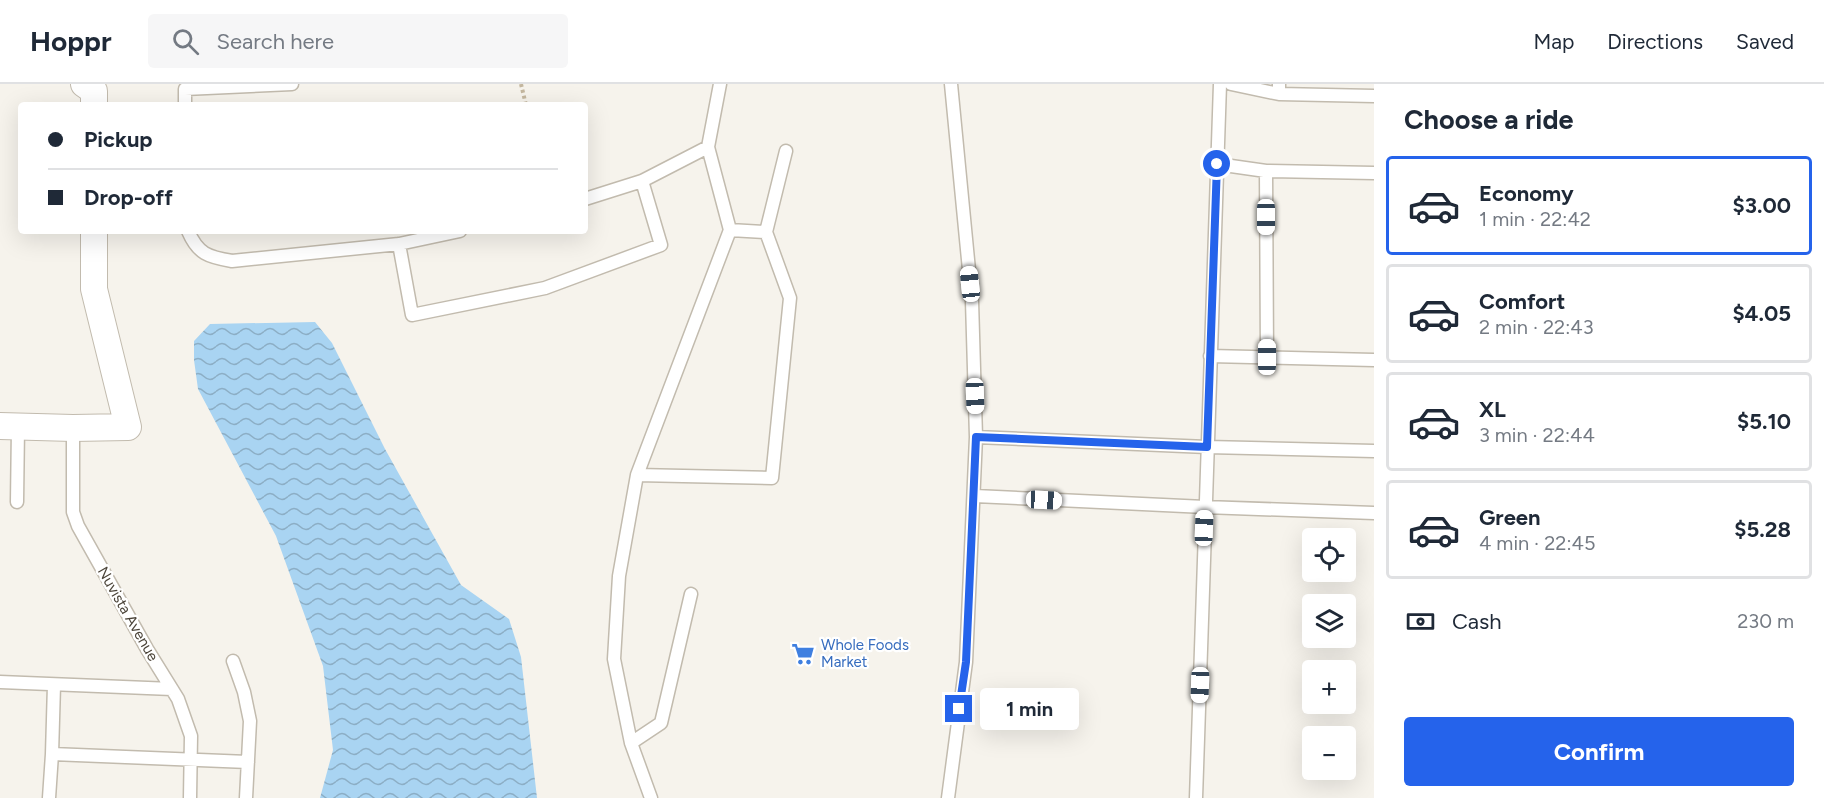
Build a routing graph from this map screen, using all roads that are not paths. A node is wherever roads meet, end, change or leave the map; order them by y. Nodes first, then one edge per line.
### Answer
1 (84, 84) edge
2 (292, 84) edge
3 (720, 84) edge
4 (951, 84) edge
5 (1220, 84) edge
6 (1231, 84) edge
7 (1279, 89) edge
8 (1374, 96) edge
9 (94, 102) edge
10 (185, 102) edge
11 (708, 147) junction
12 (786, 151) dead end
13 (1217, 164) junction
14 (1266, 171) junction
15 (1374, 173) edge
16 (642, 182) junction
17 (588, 198) edge
18 (730, 230) junction
19 (766, 232) junction
20 (94, 234) edge
21 (190, 234) edge
22 (446, 234) edge
23 (399, 244) junction
24 (1210, 356) junction
25 (1267, 357) junction
26 (1374, 360) edge
27 (9, 427) edge
28 (72, 428) junction
29 (976, 437) junction
30 (1207, 447) junction
31 (1374, 451) edge
32 (637, 475) junction
33 (975, 496) junction
34 (17, 502) dead end
35 (1205, 507) junction
36 (1374, 513) edge
37 (691, 594) dead end
38 (233, 661) dead end
39 (0, 682) edge
40 (54, 685) junction
41 (172, 689) junction
42 (631, 743) junction
43 (51, 754) junction
44 (190, 760) junction
45 (248, 762) junction
46 (49, 798) edge
47 (190, 798) edge
48 (246, 798) edge
49 (651, 798) edge
50 (948, 798) edge
51 (1196, 798) edge

1 - 9 street
2 - 10 lane
3 - 11 lane
4 - 29 lane
5 - 13 lane
6 - 7 lane
7 - 8 lane
11 - 16 lane
11 - 18 lane
12 - 19 lane
13 - 14 lane
13 - 24 lane
14 - 15 lane
14 - 25 lane
16 - 17 lane
16 - 23 lane
18 - 19 lane
18 - 32 lane
19 - 32 lane
20 - 28 street
21 - 23 lane
22 - 23 lane
24 - 25 lane
24 - 30 lane
25 - 26 lane
27 - 28 street
27 - 34 lane
28 - 41 lane, Nuvista Avenue
29 - 30 lane
29 - 33 lane
30 - 31 lane
30 - 35 lane
32 - 42 lane
33 - 35 lane
33 - 50 lane
35 - 36 lane
35 - 51 lane
37 - 42 lane
38 - 45 lane
39 - 40 lane
40 - 41 lane
40 - 43 lane
41 - 44 lane, Nuvista Avenue
42 - 49 lane
43 - 44 lane
43 - 46 lane
44 - 45 lane
44 - 47 lane, Nuvista Avenue
45 - 48 lane

